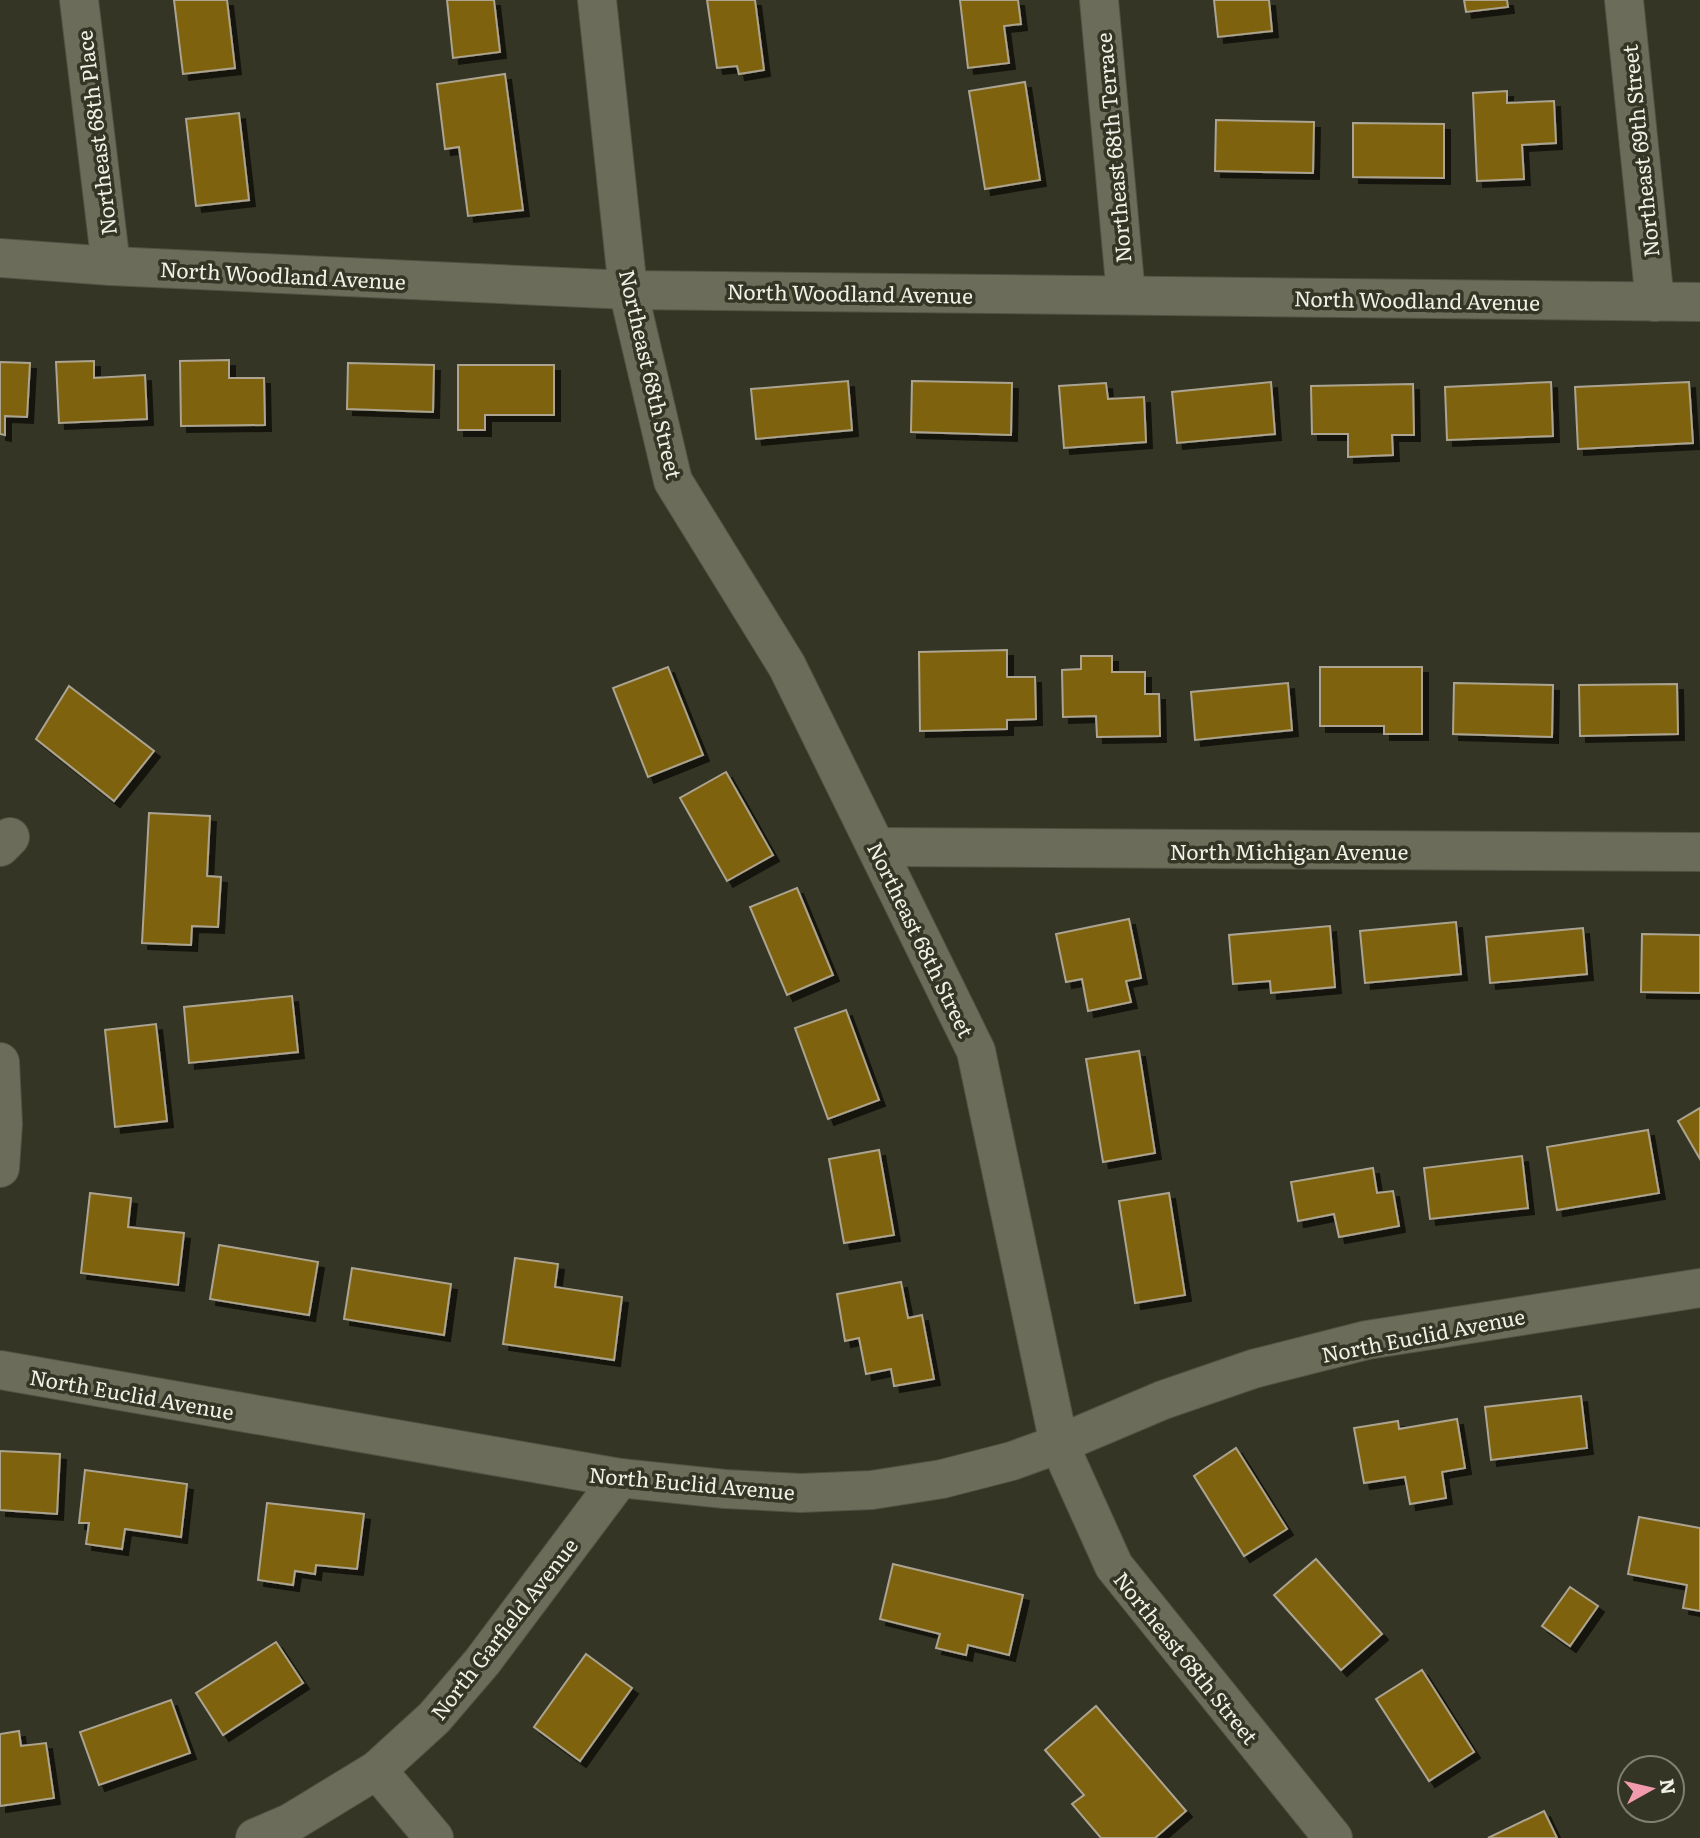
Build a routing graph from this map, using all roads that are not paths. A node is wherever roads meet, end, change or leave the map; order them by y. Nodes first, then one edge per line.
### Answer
1 (79, 0) edge
2 (597, 0) edge
3 (1099, 0) edge
4 (1624, 0) edge
5 (0, 258) edge
6 (111, 266) junction
7 (628, 290) junction
8 (1126, 295) junction
9 (1655, 302) junction
10 (1700, 302) edge
11 (878, 847) junction
12 (1700, 852) edge
13 (0, 1062) edge
14 (0, 1168) edge
15 (1700, 1288) edge
16 (0, 1370) edge
17 (1059, 1444) junction
18 (620, 1478) junction
19 (377, 1770) junction
20 (255, 1838) edge
21 (435, 1838) edge
22 (1333, 1838) edge

1 - 6 street, Northeast 68th Place
2 - 7 street, Northeast 68th Street
3 - 8 street, Northeast 68th Terrace
4 - 9 street, Northeast 69th Street
5 - 6 street, North Woodland Avenue
6 - 7 street, North Woodland Avenue
7 - 8 street, North Woodland Avenue
7 - 11 street, Northeast 68th Street
8 - 9 street, North Woodland Avenue
9 - 10 street, North Woodland Avenue
11 - 12 street, North Michigan Avenue
11 - 17 street, Northeast 68th Street
13 - 14 street
15 - 17 street, North Euclid Avenue
16 - 18 street, North Euclid Avenue
17 - 18 street, North Euclid Avenue
17 - 22 street, Northeast 68th Street
18 - 19 street, North Garfield Avenue
19 - 20 street, North Garfield Avenue
19 - 21 street

